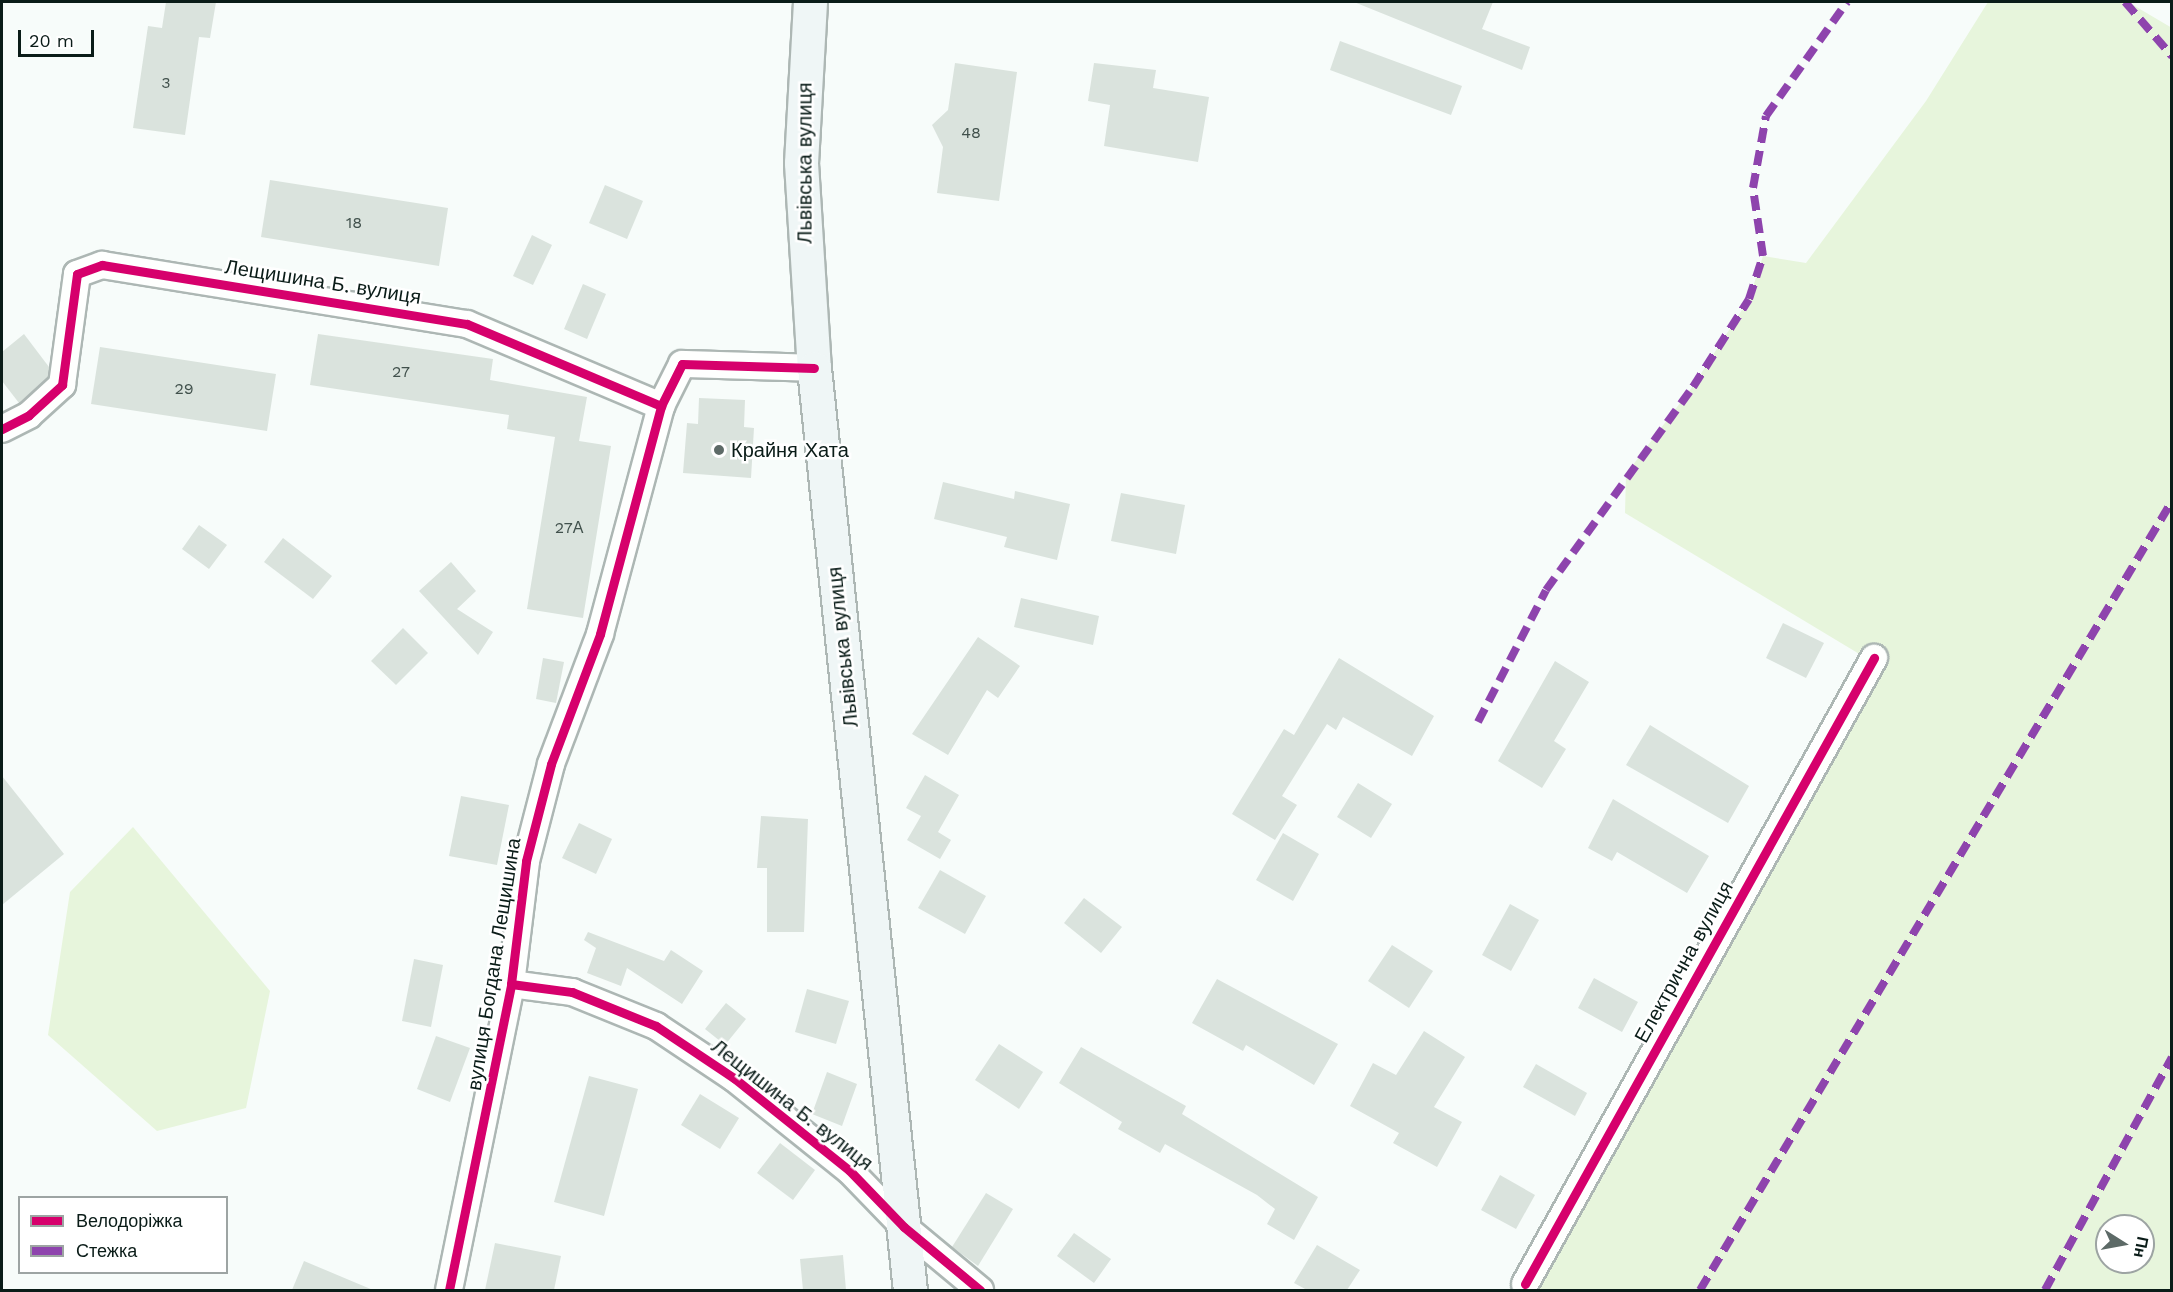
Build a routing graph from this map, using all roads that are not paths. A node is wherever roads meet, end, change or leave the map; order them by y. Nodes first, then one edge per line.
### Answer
1 (810, 2) edge
2 (814, 368) junction
3 (661, 406) junction
4 (2, 429) edge
5 (1874, 658) dead end
6 (511, 984) junction
7 (904, 1227) junction
8 (1525, 1284) dead end
9 (449, 1290) edge
10 (910, 1290) edge
11 (980, 1290) edge

1 - 2 main road, Львівська вулиця
2 - 3 street, вулиця Богдана Лещишина
2 - 7 main road, Львівська вулиця
3 - 4 street, Лещишина Б. вулиця
3 - 6 street, вулиця Богдана Лещишина
5 - 8 street, Електрична вулиця
6 - 7 street, Лещишина Б. вулиця
6 - 9 street, вулиця Богдана Лещишина
7 - 10 main road, Львівська вулиця
7 - 11 street, Лещишина Б. вулиця

